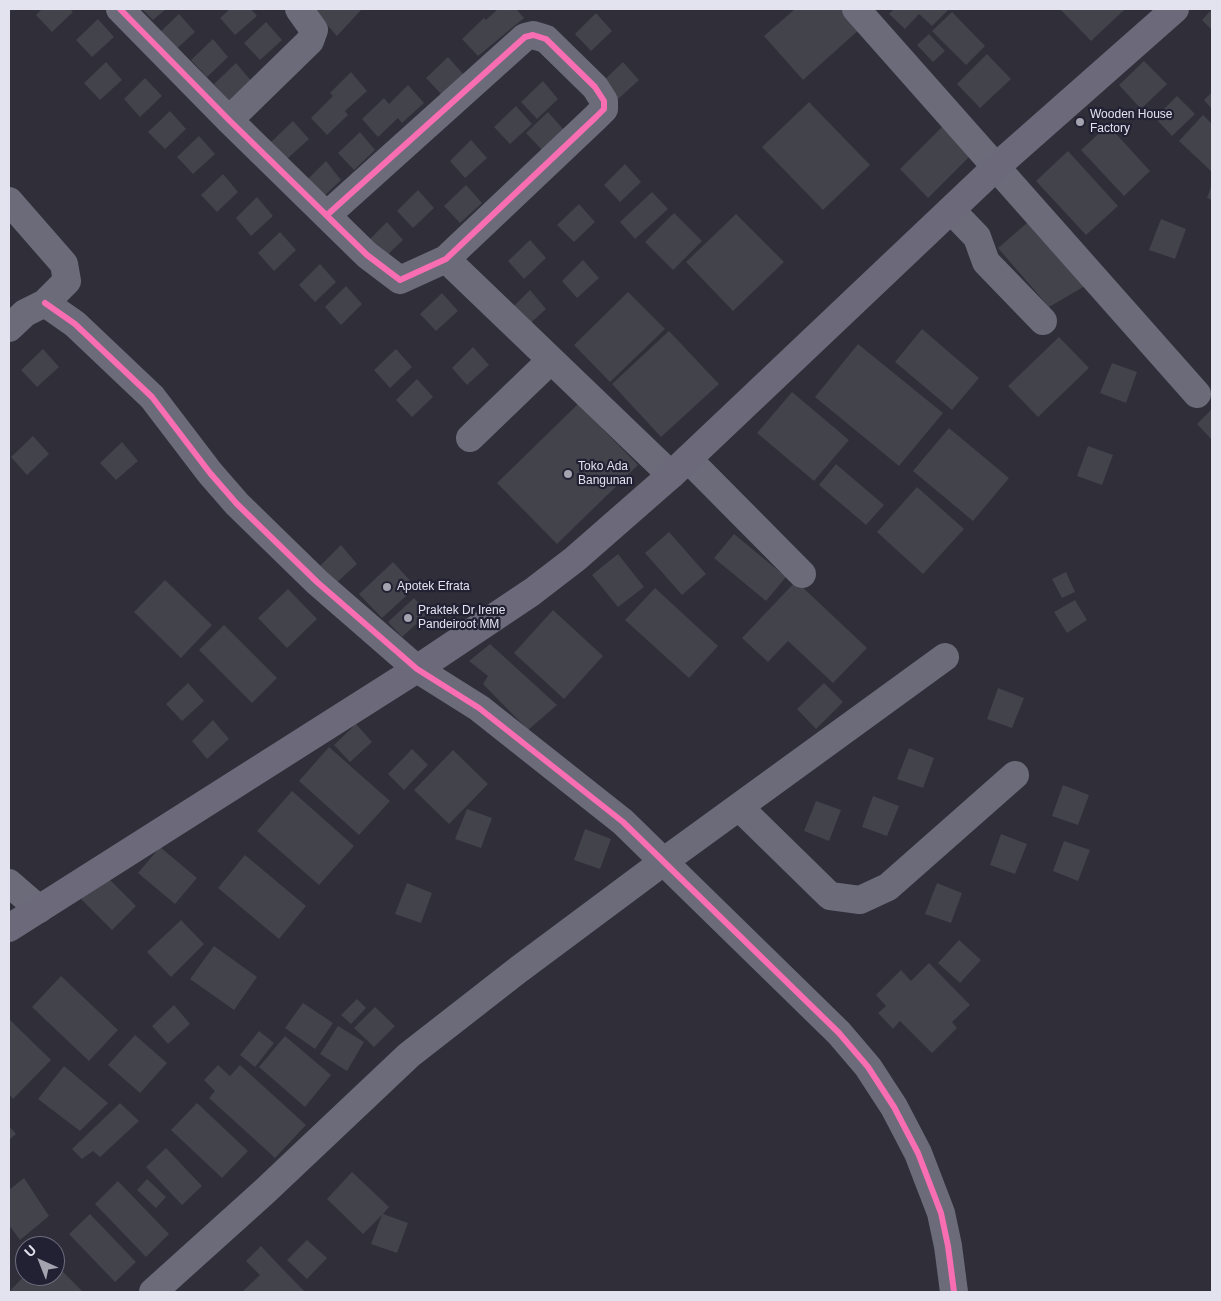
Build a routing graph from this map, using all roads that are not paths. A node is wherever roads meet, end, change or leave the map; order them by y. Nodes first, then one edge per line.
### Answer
1 (120, 9) edge
2 (299, 9) edge
3 (856, 9) edge
4 (1175, 9) edge
5 (229, 120) junction
6 (996, 168) junction
7 (9, 201) edge
8 (950, 210) junction
9 (327, 215) junction
10 (446, 259) junction
11 (44, 304) junction
12 (1043, 321) dead end
13 (9, 328) edge
14 (551, 360) junction
15 (1197, 394) dead end
16 (470, 438) dead end
17 (680, 467) junction
18 (802, 574) dead end
19 (945, 657) dead end
20 (417, 669) junction
21 (1015, 775) dead end
22 (739, 807) junction
23 (663, 862) junction
24 (9, 883) edge
25 (39, 909) junction
26 (9, 928) edge
27 (153, 1292) edge
28 (954, 1292) edge

1 - 5 street
2 - 5 street
3 - 6 street
4 - 6 main road
5 - 9 street
6 - 8 main road
6 - 15 street
7 - 11 street
8 - 12 street
8 - 17 main road
9 - 10 street
9 - 10 street
10 - 14 street
11 - 13 street
11 - 20 street
14 - 16 street
14 - 17 street
17 - 18 street
17 - 20 main road
19 - 22 street
20 - 23 street
20 - 25 main road
21 - 22 street
22 - 23 street
23 - 27 street
23 - 28 street
24 - 25 street
25 - 26 main road

